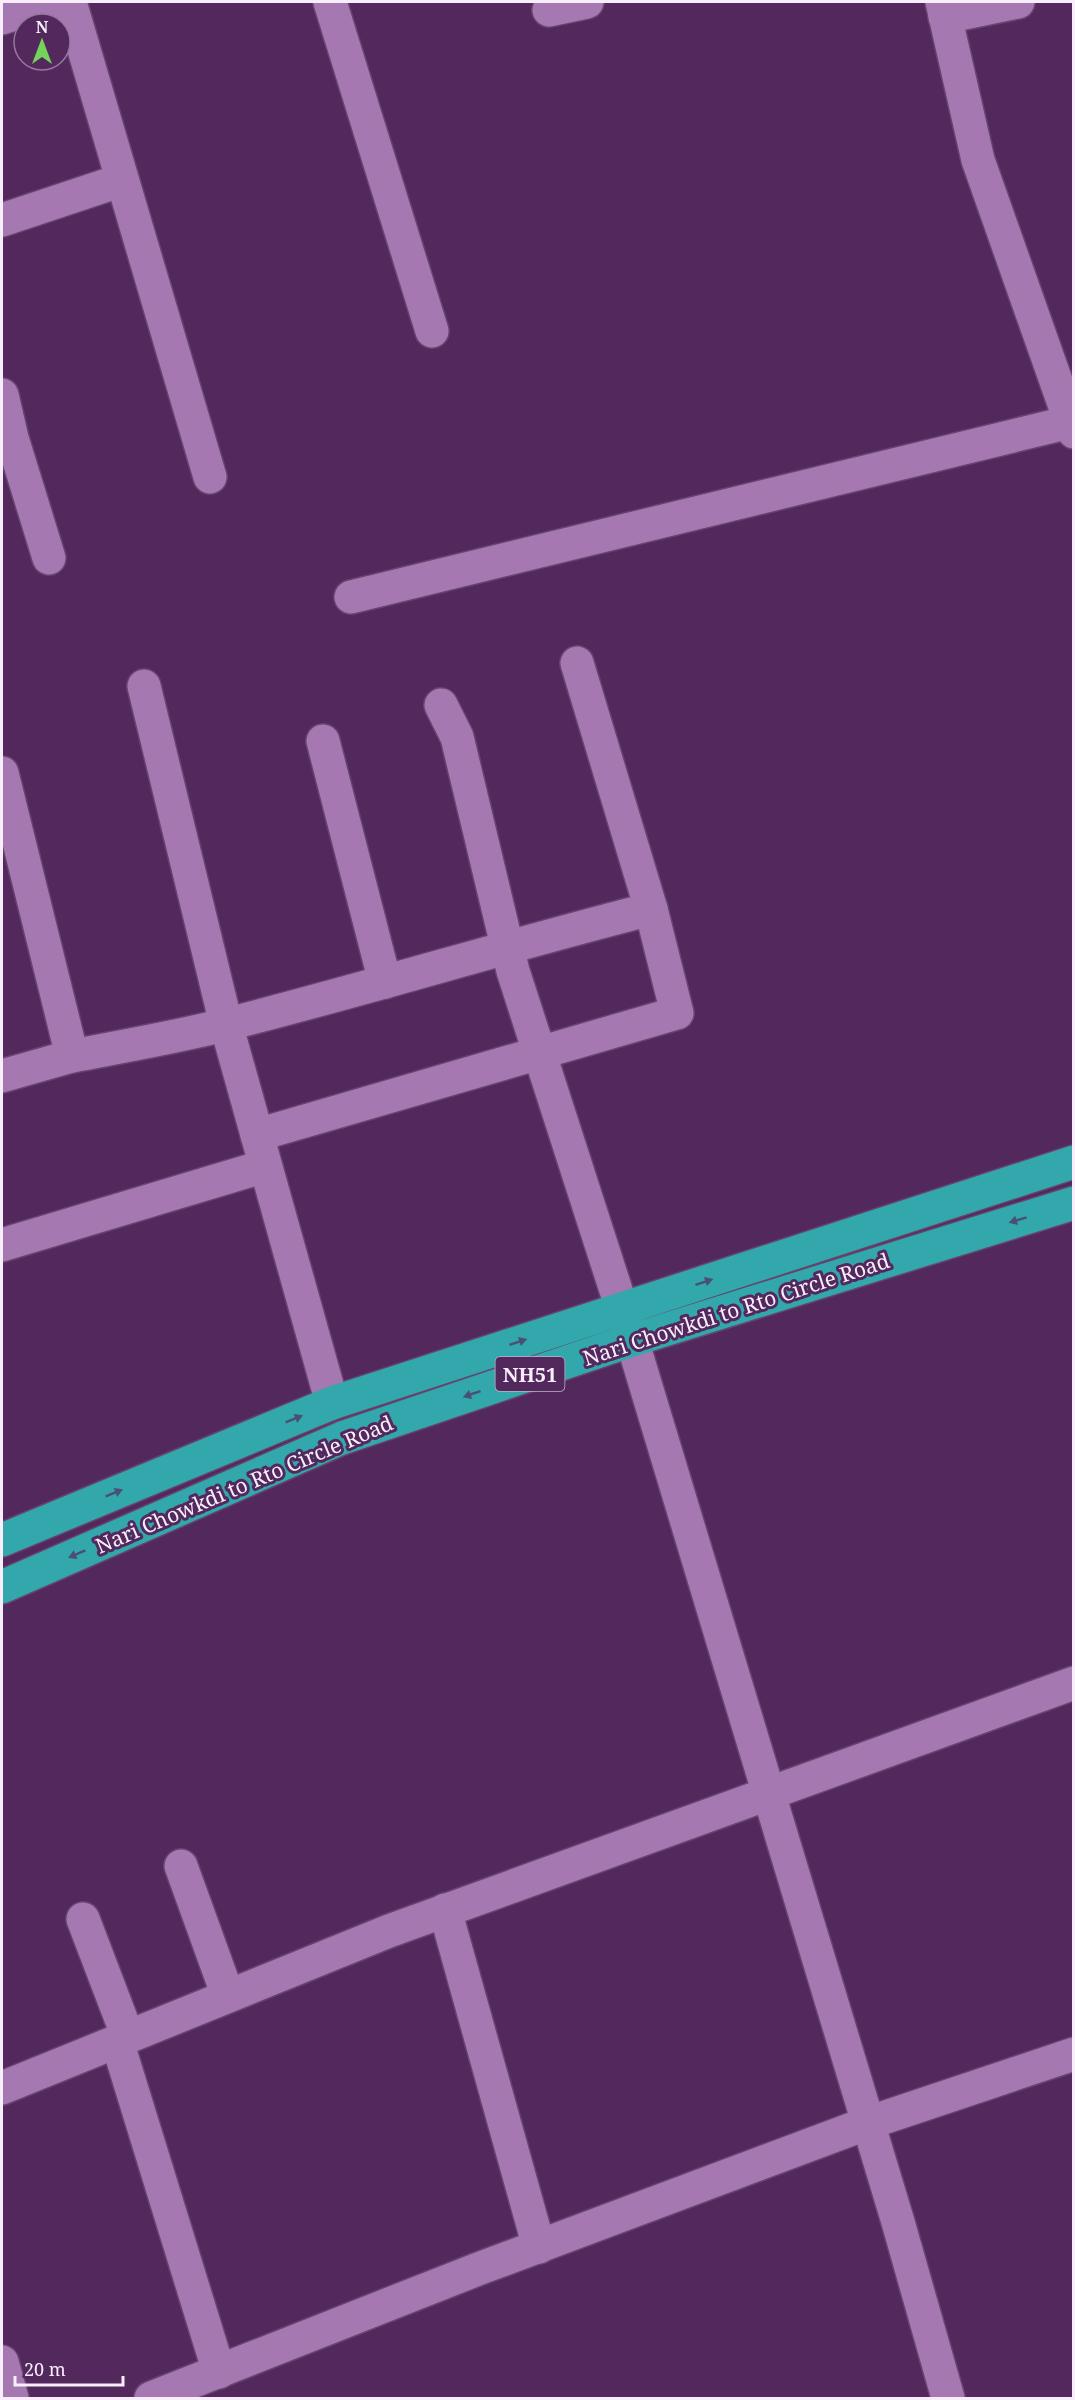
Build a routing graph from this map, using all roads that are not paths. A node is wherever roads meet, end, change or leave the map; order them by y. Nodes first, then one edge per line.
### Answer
1 (51, 2) edge
2 (70, 2) edge
3 (330, 2) edge
4 (587, 2) edge
5 (1018, 2) edge
6 (944, 9) edge
7 (549, 10) dead end
8 (2, 18) edge
9 (122, 180) junction
10 (2, 220) edge
11 (432, 331) dead end
12 (2, 395) edge
13 (1070, 413) edge
14 (210, 477) dead end
15 (49, 558) dead end
16 (351, 597) dead end
17 (577, 663) dead end
18 (144, 686) dead end
19 (441, 705) dead end
20 (323, 741) dead end
21 (2, 773) edge
22 (651, 909) junction
23 (507, 946) junction
24 (385, 982) junction
25 (226, 1024) junction
26 (540, 1054) junction
27 (72, 1056) junction
28 (2, 1076) edge
29 (257, 1135) junction
30 (1074, 1162) edge
31 (265, 1166) junction
32 (1074, 1203) edge
33 (2, 1245) edge
34 (622, 1308) junction
35 (632, 1340) junction
36 (332, 1404) junction
37 (2, 1540) edge
38 (2, 1587) edge
39 (1074, 1683) edge
40 (768, 1793) junction
41 (181, 1866) dead end
42 (445, 1910) junction
43 (83, 1919) dead end
44 (228, 1996) junction
45 (122, 2039) junction
46 (1074, 2054) edge
47 (2, 2088) edge
48 (868, 2123) junction
49 (539, 2247) junction
50 (2, 2362) edge
51 (219, 2372) junction
52 (12, 2398) edge
53 (151, 2398) edge
54 (948, 2398) edge

1 - 8 street
2 - 9 street
3 - 11 street
4 - 7 street
5 - 6 street
6 - 13 street
9 - 10 street
9 - 14 street
12 - 15 street
13 - 16 street
17 - 22 street
18 - 25 street
19 - 23 street
20 - 24 street
21 - 27 street
22 - 23 street
22 - 26 street
23 - 24 street
23 - 26 street
24 - 25 street
25 - 27 street
25 - 29 street
26 - 29 street
26 - 34 street
27 - 28 street
29 - 31 street
34 -> 30 highway, NH51
31 - 33 street
31 - 36 street
32 -> 35 highway, Nari Chowkdi to Rto Circle Road / NH51
34 - 35 street
36 -> 34 highway, NH51
35 -> 38 highway, Nari Chowkdi to Rto Circle Road / NH51
35 - 40 street
37 -> 36 highway, NH51
39 - 40 street
40 - 42 street
40 - 48 street
41 - 44 street
42 - 44 street
42 - 49 street
43 - 45 street
44 - 45 street
45 - 47 street
45 - 51 street
46 - 48 street
48 - 49 street
48 - 54 street
49 - 51 street
50 - 52 street
51 - 53 street

